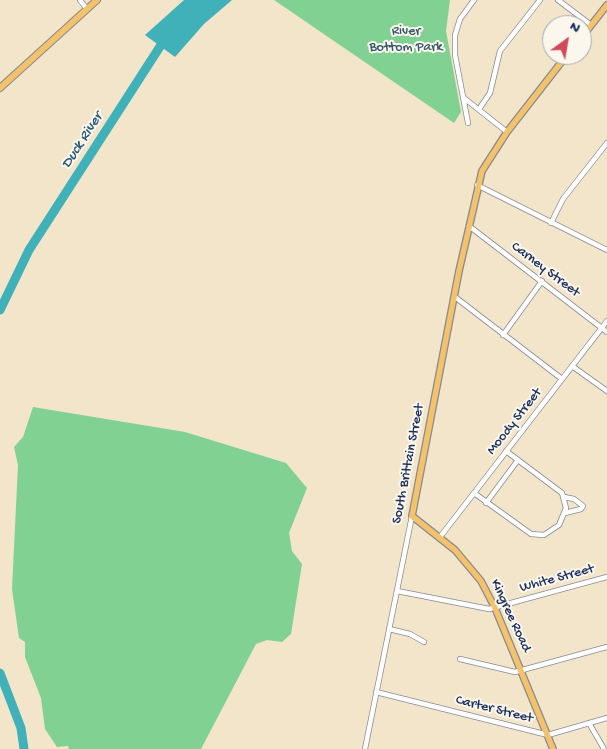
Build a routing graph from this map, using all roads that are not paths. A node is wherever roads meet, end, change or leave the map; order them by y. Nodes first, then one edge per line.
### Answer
1 (80, 0) edge
2 (97, 0) edge
3 (474, 0) edge
4 (540, 0) edge
5 (558, 0) edge
6 (607, 5) edge
7 (87, 9) junction
8 (578, 15) edge
9 (592, 24) edge
10 (559, 65) edge
11 (0, 88) edge
12 (464, 98) junction
13 (479, 109) junction
14 (468, 123) dead end
15 (507, 132) junction
16 (607, 143) edge
17 (477, 185) junction
18 (551, 222) junction
19 (468, 226) junction
20 (607, 250) edge
21 (542, 281) junction
22 (454, 297) junction
23 (607, 322) edge
24 (602, 328) junction
25 (607, 332) edge
26 (503, 335) junction
27 (572, 366) junction
28 (562, 379) junction
29 (607, 391) edge
30 (506, 451) junction
31 (518, 460) junction
32 (474, 493) junction
33 (564, 497) junction
34 (486, 503) junction
35 (565, 513) junction
36 (412, 516) junction
37 (440, 537) junction
38 (607, 577) edge
39 (397, 591) junction
40 (495, 608) junction
41 (389, 629) junction
42 (424, 642) dead end
43 (607, 647) edge
44 (460, 659) dead end
45 (521, 671) junction
46 (376, 692) junction
47 (607, 718) edge
48 (589, 723) junction
49 (548, 734) junction
50 (366, 749) edge
51 (553, 749) edge
52 (604, 749) edge

1 - 7 street
2 - 7 highway
3 - 12 street
4 - 13 street
5 - 8 street
6 - 9 main road
7 - 11 highway
10 - 15 main road, South Brittain Street
12 - 13 street
12 - 14 street
13 - 15 street
15 - 17 main road, South Brittain Street
16 - 18 street
17 - 18 street
17 - 19 main road, South Brittain Street
18 - 20 street
19 - 21 street, Carney Street
19 - 22 main road, South Brittain Street
21 - 24 street, Carney Street
21 - 26 street
22 - 26 street
22 - 36 main road, South Brittain Street
23 - 24 street, Moody Street
24 - 25 street, Carney Street
24 - 27 street, Moody Street
26 - 28 street
27 - 28 street, Moody Street
27 - 29 street
28 - 30 street, Moody Street
30 - 31 street
30 - 32 street, Moody Street
31 - 33 street
31 - 34 street
32 - 34 street
32 - 37 street, Moody Street
33 - 35 street
33 - 35 street
34 - 35 street
36 - 37 main road, Kingree Road
36 - 39 street, South Brittain Street
37 - 40 main road, Kingree Road
38 - 40 street, White Street
39 - 40 street, White Street
39 - 41 street, South Brittain Street
40 - 45 main road, Kingree Road
41 - 42 street
41 - 46 street, South Brittain Street
43 - 45 street
44 - 45 street
45 - 49 main road, Kingree Road
46 - 49 street, Carter Street
46 - 50 street, South Brittain Street
47 - 48 street, Carter Street
48 - 49 street, Carter Street
48 - 52 street
49 - 51 main road, Kingree Road

